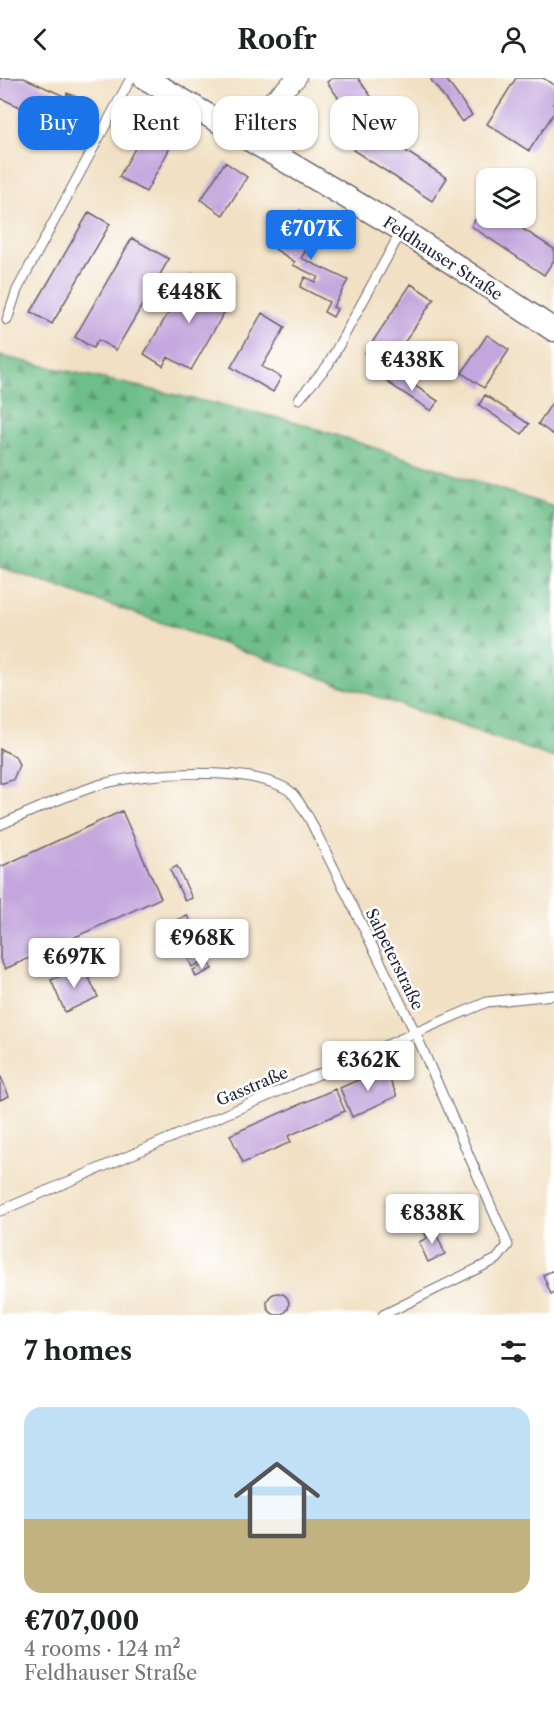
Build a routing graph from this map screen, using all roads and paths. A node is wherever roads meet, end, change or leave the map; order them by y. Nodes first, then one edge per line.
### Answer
1 (131, 78) edge
2 (145, 78) edge
3 (297, 78) edge
4 (277, 96) edge
5 (213, 117) edge
6 (269, 150) edge
7 (402, 230) junction
8 (7, 320) dead end
9 (554, 330) edge
10 (298, 399) dead end
11 (0, 825) edge
12 (554, 995) edge
13 (415, 1032) junction
14 (0, 1211) edge
15 (383, 1315) edge

1 - 8 lane
2 - 5 street, Feldhauser Straße
3 - 4 street
6 - 7 street, Feldhauser Straße
7 - 9 street, Feldhauser Straße
7 - 10 lane
11 - 13 lane, Salpeterstraße
12 - 13 lane, Gasstraße
13 - 14 lane, Gasstraße
13 - 15 lane, Salpeterstraße

